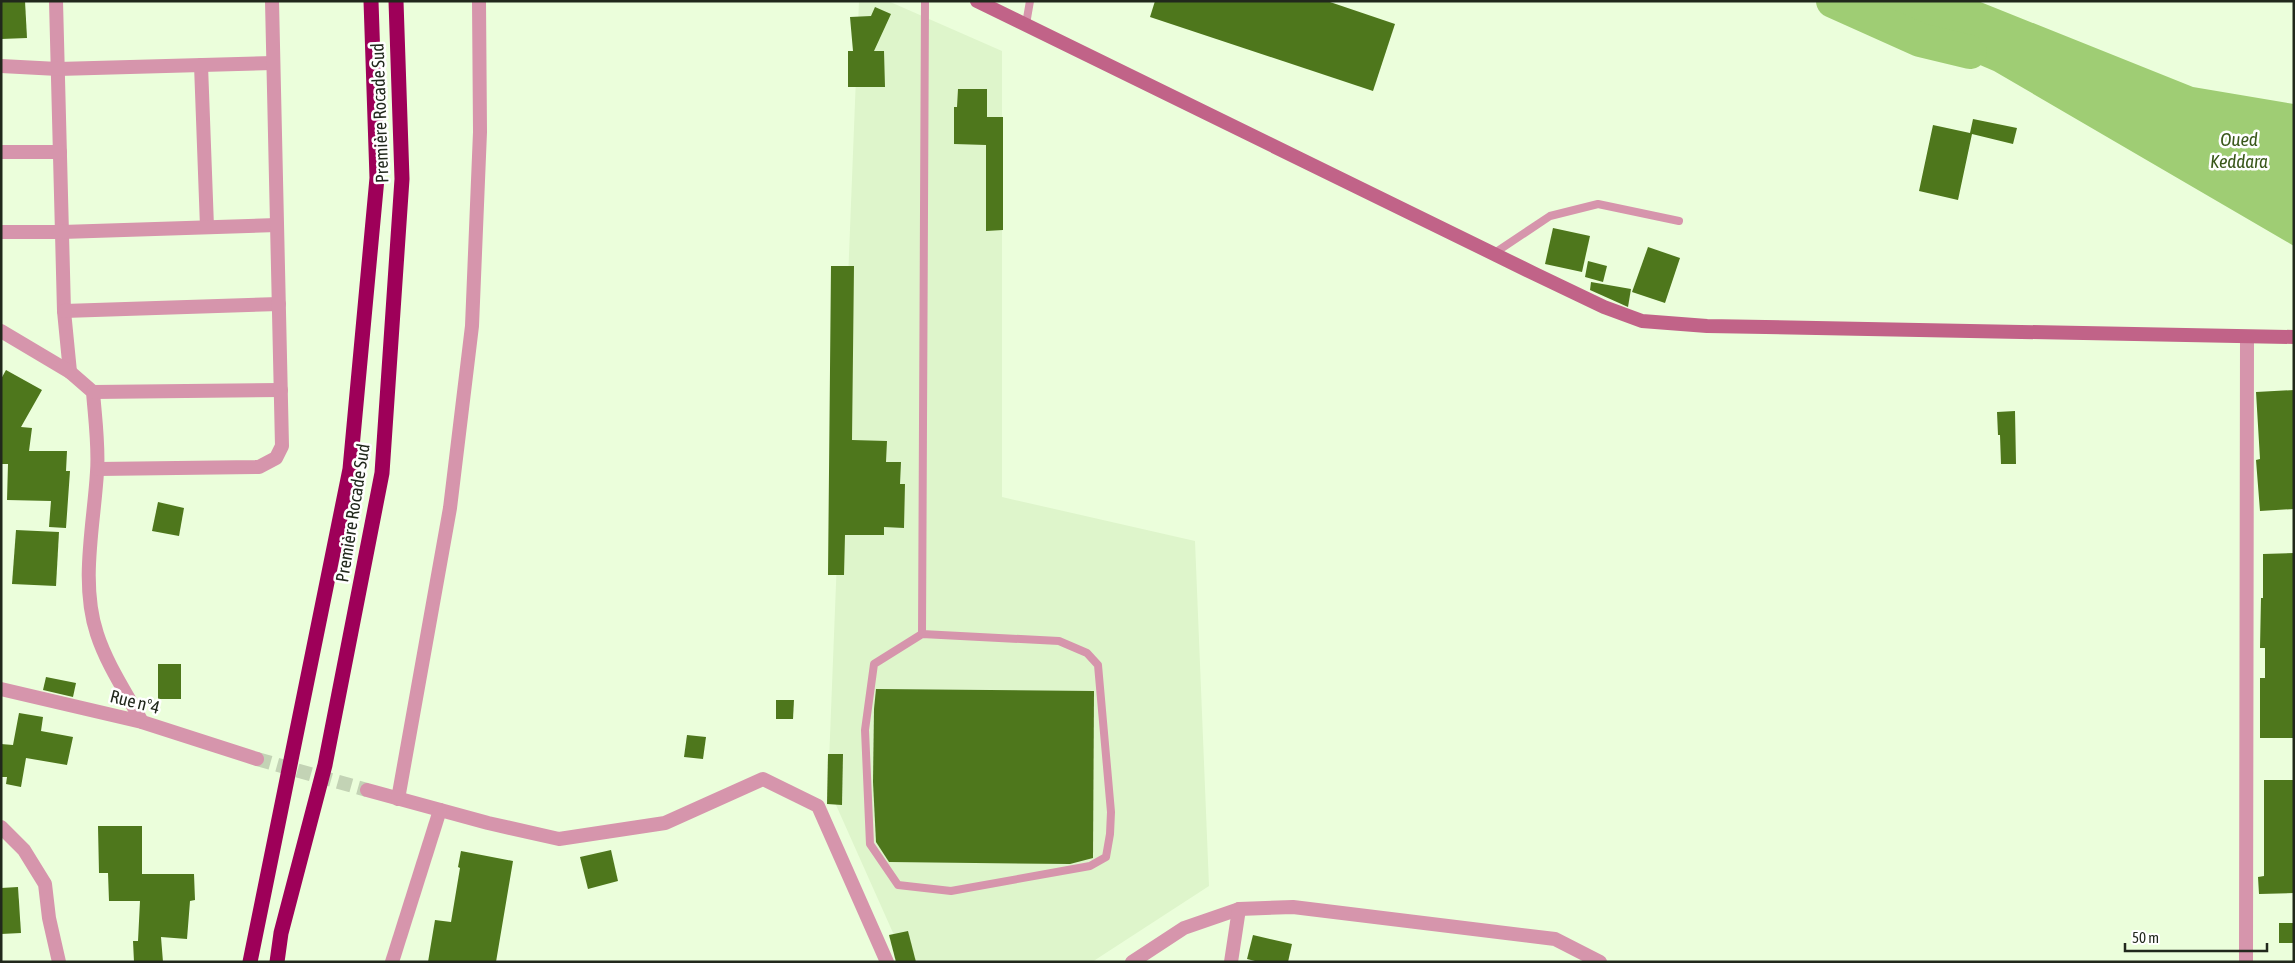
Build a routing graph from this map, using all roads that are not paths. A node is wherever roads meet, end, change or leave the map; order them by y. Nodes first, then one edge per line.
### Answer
1 (56, 1) edge
2 (272, 1) edge
3 (371, 1) edge
4 (396, 1) edge
5 (479, 1) edge
6 (925, 1) edge
7 (977, 1) edge
8 (1030, 1) edge
9 (1026, 24) junction
10 (273, 63) junction
11 (201, 65) junction
12 (1, 66) edge
13 (58, 69) junction
14 (1, 152) edge
15 (60, 152) junction
16 (1679, 221) dead end
17 (277, 225) junction
18 (207, 227) junction
19 (1, 232) edge
20 (62, 232) junction
21 (1493, 254) junction
22 (279, 304) junction
23 (64, 312) junction
24 (1, 331) edge
25 (2247, 337) junction
26 (2294, 337) edge
27 (70, 372) junction
28 (281, 390) junction
29 (93, 392) junction
30 (98, 470) junction
31 (922, 634) junction
32 (1, 689) edge
33 (142, 722) junction
34 (257, 759) tunnel mouth
35 (367, 790) tunnel mouth
36 (398, 799) junction
37 (440, 810) junction
38 (1, 828) edge
39 (1238, 909) junction
40 (59, 962) edge
41 (250, 962) edge
42 (277, 962) edge
43 (392, 962) edge
44 (887, 962) edge
45 (1132, 962) edge
46 (1231, 962) edge
47 (1600, 962) edge
48 (2246, 962) edge

1 - 13 street
2 - 10 street
3 - 41 highway, Première Rocade Sud
4 - 42 highway, Première Rocade Sud
5 - 36 street
6 - 31 lane
7 - 9 main road
8 - 9 lane
9 - 21 main road
10 - 11 street
10 - 17 street
11 - 13 street
11 - 18 street
12 - 13 street
13 - 15 street
14 - 15 street
15 - 20 street
16 - 21 lane
17 - 18 street
17 - 22 street
18 - 20 street
19 - 20 street
20 - 23 street
21 - 25 main road
22 - 23 street
22 - 28 street
23 - 27 street
24 - 27 street
25 - 26 main road
25 - 48 street
27 - 29 street
28 - 29 street
28 - 30 street
29 - 30 street
30 - 33 street
31 - 31 lane
32 - 33 street, Rue n°4
33 - 34 street, Rue n°4
35 - 36 street
36 - 37 street
37 - 43 street
37 - 44 street
38 - 40 street
39 - 45 street
39 - 46 street
39 - 47 street

